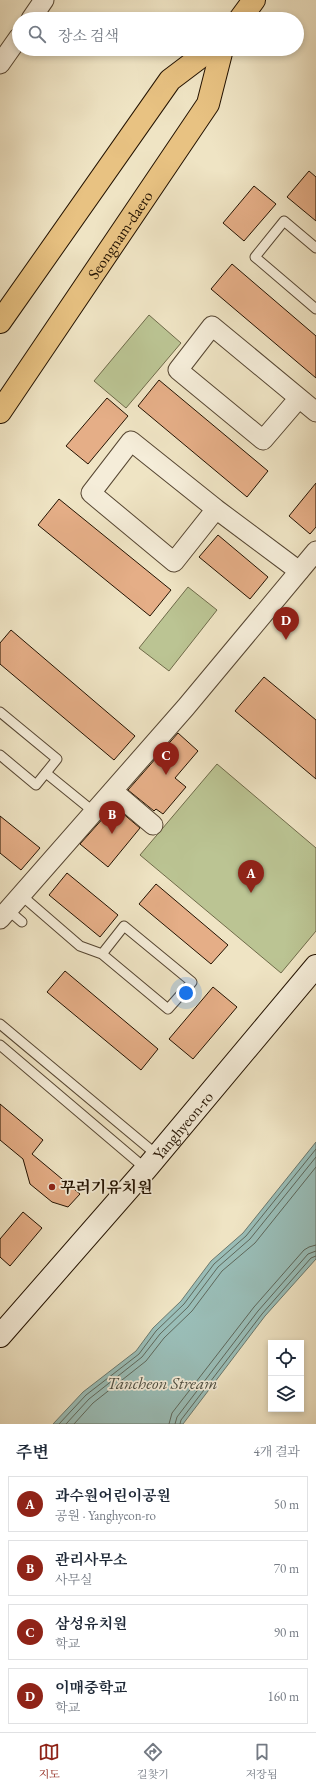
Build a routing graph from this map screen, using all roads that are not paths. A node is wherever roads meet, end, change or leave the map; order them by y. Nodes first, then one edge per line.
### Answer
1 (44, 0) edge
2 (254, 0) edge
3 (36, 12) edge
4 (245, 12) edge
5 (12, 46) edge
6 (202, 56) edge
7 (220, 56) edge
8 (0, 64) edge
9 (316, 248) edge
10 (316, 309) edge
11 (0, 322) edge
12 (299, 398) junction
13 (0, 412) edge
14 (316, 412) edge
15 (216, 509) junction
16 (316, 551) edge
17 (299, 571) junction
18 (0, 712) edge
19 (2, 761) edge
20 (46, 773) junction
21 (113, 790) junction
22 (94, 812) junction
23 (153, 825) dead end
24 (21, 895) junction
25 (10, 917) edge
26 (102, 954) junction
27 (316, 966) edge
28 (0, 1024) edge
29 (0, 1045) edge
30 (45, 1061) junction
31 (34, 1074) junction
32 (151, 1162) junction
33 (0, 1336) edge

1 - 3 street
2 - 4 main road
5 - 8 street
6 - 11 main road
7 - 13 main road, Seongnam-daero
9 - 10 lane
12 - 12 street
12 - 14 street
15 - 15 street
15 - 17 street
16 - 17 street
17 - 21 street
18 - 20 lane
19 - 20 lane
20 - 22 lane
21 - 22 street
21 - 23 street
22 - 24 street
24 - 25 street
24 - 26 lane
26 - 26 lane
27 - 32 main road, Yanghyeon-ro
28 - 30 lane
29 - 31 lane
30 - 31 lane
30 - 32 lane
31 - 32 lane
32 - 33 main road, Yanghyeon-ro

